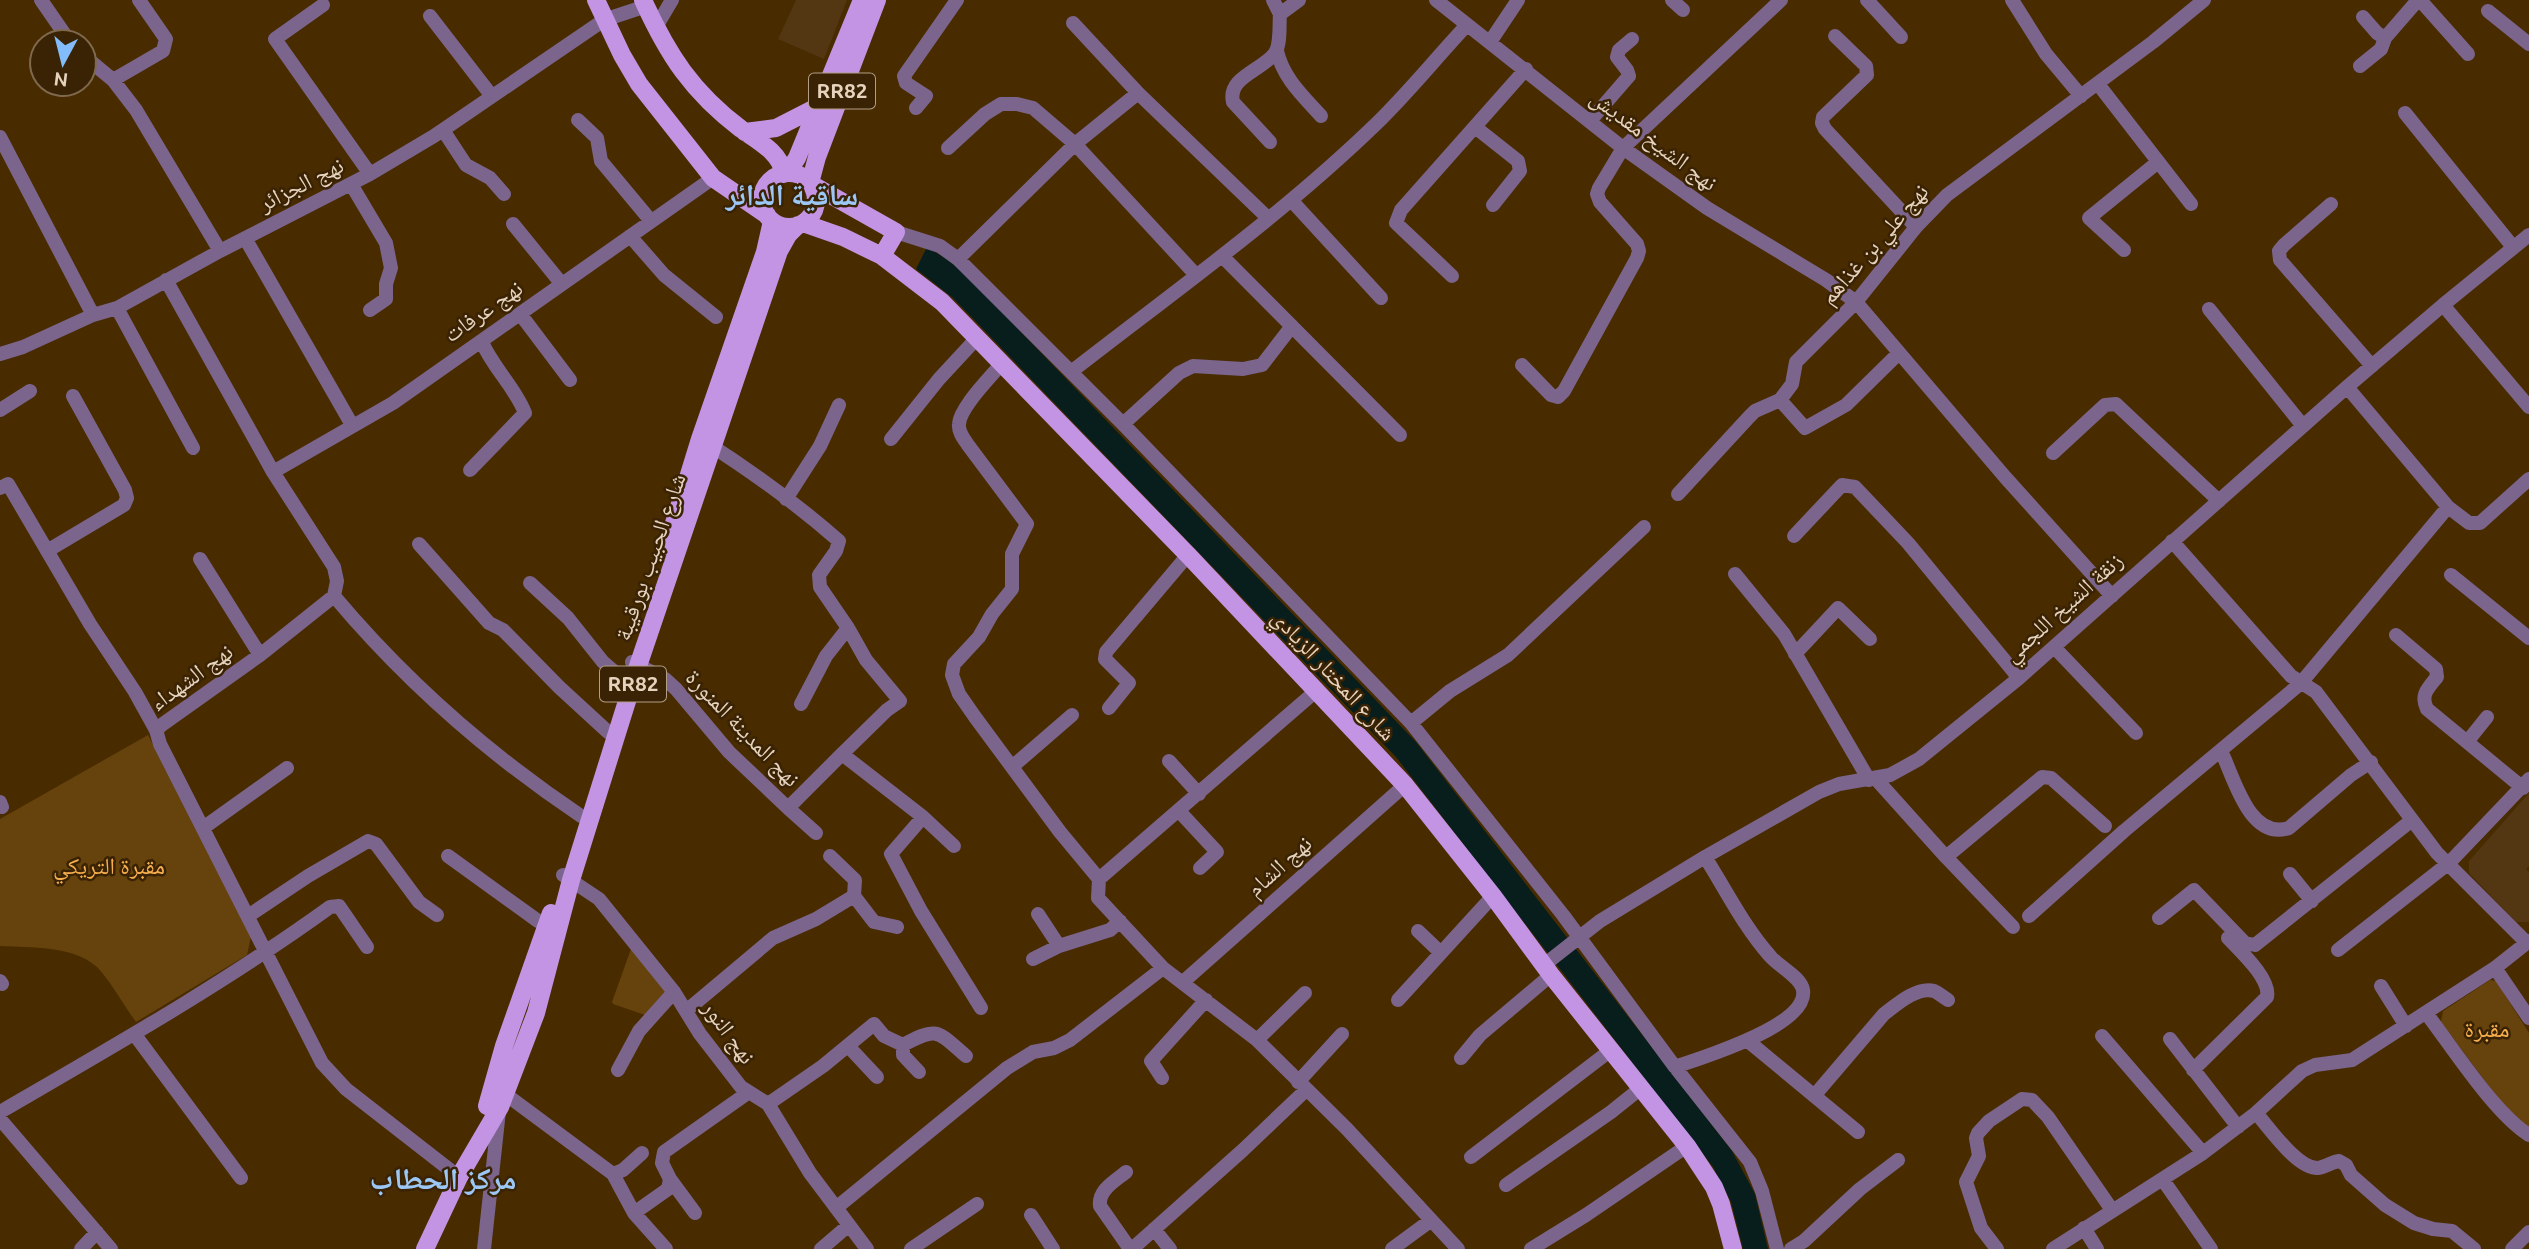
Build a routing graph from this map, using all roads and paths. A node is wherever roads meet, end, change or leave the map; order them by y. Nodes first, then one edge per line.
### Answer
1 (41, 0) edge
2 (139, 0) edge
3 (596, 0) edge
4 (672, 0) edge
5 (862, 0) edge
6 (877, 0) edge
7 (957, 0) edge
8 (1273, 0) edge
9 (1299, 0) edge
10 (1436, 0) edge
11 (1518, 0) edge
12 (1672, 0) edge
13 (1781, 0) edge
14 (1867, 0) edge
15 (2012, 0) edge
16 (2419, 0) edge
17 (644, 3) edge
18 (2194, 3) edge
19 (323, 5) dead end
20 (1683, 10) dead end
21 (2488, 11) dead end
22 (1280, 14) junction
23 (430, 16) dead end
24 (2363, 17) dead end
25 (604, 20) junction
26 (1073, 23) dead end
27 (1466, 26) junction
28 (656, 27) junction
29 (61, 28) edge
30 (1835, 36) dead end
31 (1902, 37) dead end
32 (2385, 38) junction
33 (1632, 39) dead end
34 (1490, 41) junction
35 (2529, 44) edge
36 (1277, 51) junction
37 (2468, 54) dead end
38 (2360, 66) dead end
39 (98, 68) edge
40 (1525, 69) junction
41 (113, 80) junction
42 (2098, 84) junction
43 (1138, 93) junction
44 (491, 95) junction
45 (2081, 96) junction
46 (817, 107) junction
47 (916, 108) dead end
48 (2405, 113) dead end
49 (1321, 116) dead end
50 (578, 120) dead end
51 (1590, 121) junction
52 (1475, 127) junction
53 (443, 130) junction
54 (745, 132) junction
55 (0, 137) edge
56 (1270, 142) dead end
57 (1075, 144) junction
58 (948, 148) dead end
59 (1623, 148) junction
60 (2158, 162) junction
61 (370, 174) junction
62 (786, 174) junction
63 (713, 178) junction
64 (810, 183) junction
65 (351, 184) junction
66 (504, 194) dead end
67 (1291, 200) junction
68 (2191, 204) dead end
69 (2331, 204) dead end
70 (1493, 205) dead end
71 (770, 218) junction
72 (1268, 218) junction
73 (651, 221) junction
74 (513, 224) dead end
75 (801, 224) junction
76 (1916, 227) junction
77 (896, 232) junction
78 (2529, 235) edge
79 (630, 236) junction
80 (245, 238) junction
81 (2513, 247) junction
82 (2124, 250) dead end
83 (220, 251) junction
84 (882, 256) junction
85 (1223, 257) junction
86 (958, 259) junction
87 (1196, 275) junction
88 (1452, 276) dead end
89 (166, 280) junction
90 (561, 283) junction
91 (1381, 298) dead end
92 (1856, 302) junction
93 (2443, 305) junction
94 (117, 308) junction
95 (2209, 309) dead end
96 (370, 310) dead end
97 (521, 314) junction
98 (93, 315) junction
99 (716, 317) dead end
100 (1292, 326) junction
101 (977, 338) junction
102 (482, 342) junction
103 (1899, 353) junction
104 (0, 354) edge
105 (1002, 363) junction
106 (1522, 365) dead end
107 (2372, 366) junction
108 (1071, 372) junction
109 (570, 380) dead end
110 (2347, 387) junction
111 (30, 391) dead end
112 (73, 397) dead end
113 (1780, 400) junction
114 (839, 405) dead end
115 (2529, 408) edge
116 (0, 410) edge
117 (1122, 424) junction
118 (352, 425) junction
119 (2303, 426) junction
120 (1400, 435) dead end
121 (891, 439) dead end
122 (706, 443) junction
123 (193, 448) dead end
124 (2053, 453) dead end
125 (470, 470) dead end
126 (273, 472) junction
127 (2529, 479) edge
128 (3, 481) edge
129 (1678, 494) dead end
130 (786, 499) junction
131 (2219, 501) junction
132 (2448, 507) junction
133 (1644, 527) dead end
134 (1794, 536) dead end
135 (2172, 541) junction
136 (419, 544) dead end
137 (47, 551) junction
138 (1188, 555) junction
139 (201, 559) dead end
140 (1735, 574) dead end
141 (2451, 575) dead end
142 (530, 583) dead end
143 (334, 596) junction
144 (2112, 596) junction
145 (848, 628) junction
146 (2396, 635) dead end
147 (2529, 638) edge
148 (1870, 639) dead end
149 (2054, 647) junction
150 (1795, 654) junction
151 (260, 655) junction
152 (634, 664) junction
153 (2019, 678) junction
154 (624, 680) junction
155 (2300, 684) junction
156 (1316, 691) junction
157 (801, 704) dead end
158 (1109, 708) dead end
159 (1072, 715) dead end
160 (2487, 717) dead end
161 (1411, 723) junction
162 (156, 730) junction
163 (608, 732) junction
164 (2136, 733) dead end
165 (2467, 742) junction
166 (2221, 751) junction
167 (842, 754) junction
168 (1169, 761) dead end
169 (2371, 762) junction
170 (1013, 766) junction
171 (287, 768) dead end
172 (1872, 779) junction
173 (2526, 784) edge
174 (1405, 785) junction
175 (1199, 794) junction
176 (788, 808) junction
177 (1179, 811) junction
178 (581, 816) junction
179 (923, 817) junction
180 (2412, 820) junction
181 (2105, 826) dead end
182 (202, 828) junction
183 (816, 833) dead end
184 (954, 846) dead end
185 (449, 856) dead end
186 (830, 856) dead end
187 (1706, 857) junction
188 (1946, 857) junction
189 (2449, 863) junction
190 (1200, 868) dead end
191 (2290, 874) dead end
192 (567, 877) junction
193 (1099, 879) junction
194 (854, 896) junction
195 (1493, 896) junction
196 (2312, 901) junction
197 (1038, 914) dead end
198 (437, 915) dead end
199 (248, 916) junction
200 (2029, 916) dead end
201 (2159, 918) dead end
202 (1120, 921) junction
203 (548, 923) junction
204 (2218, 925) dead end
205 (897, 927) dead end
206 (2013, 927) dead end
207 (1418, 931) dead end
208 (1578, 936) junction
209 (2528, 942) edge
210 (1059, 946) junction
211 (367, 947) dead end
212 (2338, 950) dead end
213 (267, 952) junction
214 (1441, 953) junction
215 (1033, 958) dead end
216 (1163, 968) junction
217 (2495, 968) junction
218 (1547, 970) junction
219 (1184, 982) junction
220 (2381, 986) dead end
221 (674, 992) junction
222 (1306, 993) dead end
223 (1206, 1000) junction
224 (1398, 1000) dead end
225 (1948, 1000) dead end
226 (981, 1008) dead end
227 (686, 1011) junction
228 (2426, 1013) junction
229 (2529, 1018) edge
230 (2406, 1026) junction
231 (1342, 1034) dead end
232 (135, 1035) junction
233 (2102, 1036) dead end
234 (2170, 1039) dead end
235 (1257, 1040) junction
236 (1748, 1041) junction
237 (848, 1045) junction
238 (902, 1045) junction
239 (1611, 1050) junction
240 (966, 1056) dead end
241 (1461, 1058) dead end
242 (1675, 1067) junction
243 (618, 1070) dead end
244 (2193, 1070) junction
245 (919, 1072) dead end
246 (877, 1077) dead end
247 (1162, 1078) dead end
248 (1302, 1086) junction
249 (1641, 1088) junction
250 (749, 1092) junction
251 (1814, 1096) junction
252 (768, 1104) junction
253 (494, 1107) junction
254 (2256, 1113) junction
255 (1, 1120) edge
256 (2238, 1127) junction
257 (1858, 1132) dead end
258 (2529, 1135) edge
259 (1687, 1146) junction
260 (642, 1153) dead end
261 (2203, 1153) junction
262 (1471, 1157) dead end
263 (1898, 1160) dead end
264 (1126, 1172) dead end
265 (613, 1174) junction
266 (459, 1177) junction
267 (241, 1178) dead end
268 (670, 1179) junction
269 (2163, 1180) junction
270 (1506, 1185) dead end
271 (977, 1204) dead end
272 (836, 1208) junction
273 (2112, 1210) junction
274 (634, 1213) junction
275 (695, 1213) dead end
276 (1031, 1215) dead end
277 (1430, 1221) junction
278 (849, 1224) junction
279 (2084, 1228) junction
280 (1154, 1229) junction
281 (97, 1232) junction
282 (2529, 1232) edge
283 (1728, 1247) edge
284 (81, 1249) edge
285 (111, 1249) edge
286 (425, 1249) edge
287 (484, 1249) edge
288 (666, 1249) edge
289 (821, 1249) edge
290 (867, 1249) edge
291 (911, 1249) edge
292 (1053, 1249) edge
293 (1131, 1249) edge
294 (1170, 1249) edge
295 (1392, 1249) edge
296 (1458, 1249) edge
297 (1531, 1249) edge
298 (1777, 1249) edge
299 (1791, 1249) edge
300 (1997, 1249) edge
301 (2053, 1249) edge
302 (2097, 1249) edge
303 (2211, 1249) edge
304 (2474, 1249) edge
305 (2512, 1249) edge

1 - 29 street
2 - 41 street
3 - 25 main road
4 - 28 street
5 - 46 main road, شارع الحبيب بورقيبة / RR82
6 - 64 main road, شارع الحبيب بورقيبة / RR82
7 - 47 street
8 - 22 street
9 - 22 street
10 - 27 street, نهج الشيخ مقديش
11 - 34 street
12 - 20 street
13 - 59 street
14 - 31 street
15 - 45 street
16 - 32 street
16 - 37 street
17 - 25 street, نهج الجزائر
17 - 28 main road
18 - 42 street, نهج علي بن غذاهم
19 - 61 street
21 - 35 street
22 - 36 street
23 - 44 street
24 - 32 street
25 - 44 street, نهج الجزائر
25 - 63 main road
26 - 43 street
27 - 34 street, نهج الشيخ مقديش
27 - 67 street
28 - 54 main road
30 - 76 street
32 - 38 street
33 - 51 street
34 - 40 street, نهج الشيخ مقديش
36 - 49 street
36 - 56 street
39 - 41 street
40 - 51 street, نهج الشيخ مقديش
40 - 52 street
41 - 83 street
42 - 45 street, نهج علي بن غذاهم
42 - 60 street
43 - 57 street
43 - 72 street
44 - 53 street, نهج الجزائر
45 - 76 street, نهج علي بن غذاهم
46 - 54 main road
46 - 62 main road, شارع الحبيب بورقيبة / RR82
48 - 81 street
50 - 73 street
51 - 59 street, نهج الشيخ مقديش
52 - 70 street
52 - 88 street
53 - 61 street, نهج الجزائر
53 - 66 street
54 - 62 main road
55 - 98 street
57 - 58 street
57 - 86 street
57 - 87 street
59 - 92 street, نهج الشيخ مقديش
59 - 106 street
60 - 68 street
60 - 82 street
61 - 65 street, نهج الجزائر
62 - 64 main road
62 - 71 main road, شارع الحبيب بورقيبة / RR82
63 - 71 main road
63 - 73 street, نهج عرفات
64 - 75 main road, شارع الحبيب بورقيبة / RR82
64 - 77 main road
65 - 80 street, نهج الجزائر
65 - 96 street
67 - 72 street
67 - 91 street
69 - 107 street
71 - 75 main road
71 - 122 main road, شارع الحبيب بورقيبة / RR82
72 - 85 street
73 - 79 street, نهج عرفات
74 - 90 street
75 - 84 main road, شارع المختار الزيادي
75 - 122 main road, شارع الحبيب بورقيبة / RR82
76 - 92 street, نهج علي بن غذاهم
77 - 84 main road
77 - 86 street
78 - 81 street, زنقة الشيخ اللجمي
79 - 90 street, نهج عرفات
79 - 99 street
80 - 83 street, نهج الجزائر
80 - 118 street
81 - 93 street, زنقة الشيخ اللجمي
83 - 89 street, نهج الجزائر
84 - 101 main road, شارع المختار الزيادي
85 - 87 street
85 - 100 street
86 - 108 street
87 - 108 street
89 - 94 street, نهج الجزائر
89 - 126 street
90 - 97 street, نهج عرفات
92 - 103 street, نهج الشيخ مقديش
92 - 113 street, نهج علي بن غذاهم
93 - 107 street, زنقة الشيخ اللجمي
93 - 115 street
94 - 98 street, نهج الجزائر
94 - 123 street
95 - 119 street
97 - 102 street, نهج عرفات
97 - 109 street
98 - 104 street, نهج الجزائر
100 - 117 street
100 - 120 street
101 - 105 main road, شارع المختار الزيادي
101 - 121 street
102 - 118 street, نهج عرفات
102 - 125 street
103 - 113 street
103 - 144 street, نهج الشيخ مقديش
105 - 138 main road, شارع المختار الزيادي
105 - 170 street
107 - 110 street, زنقة الشيخ اللجمي
108 - 117 street
110 - 119 street, زنقة الشيخ اللجمي
110 - 132 street
111 - 116 street
112 - 137 street
113 - 129 street
114 - 130 street
117 - 161 street
118 - 126 street, نهج عرفات
119 - 131 street, زنقة الشيخ اللجمي
122 - 130 street
122 - 152 main road, شارع الحبيب بورقيبة / RR82
124 - 131 street
126 - 143 street
127 - 132 street
128 - 137 street
130 - 145 street
131 - 135 street, زنقة الشيخ اللجمي
132 - 155 street
133 - 161 street
134 - 153 street
135 - 144 street, زنقة الشيخ اللجمي
135 - 155 street
136 - 163 street
137 - 162 street
138 - 156 main road, شارع المختار الزيادي
138 - 158 street
139 - 151 street
140 - 150 street
141 - 147 street
142 - 154 street
143 - 151 street, نهج الشهداء
143 - 178 street
144 - 149 street, زنقة الشيخ اللجمي
145 - 157 street
145 - 167 street, نهج المدينة المنورة
146 - 165 street
148 - 150 street
149 - 153 street, زنقة الشيخ اللجمي
149 - 164 street
150 - 172 street
151 - 162 street, نهج الشهداء
152 - 154 main road, شارع الحبيب بورقيبة / RR82
152 - 176 street, نهج المدينة المنورة
152 - 192 main road, شارع الحبيب بورقيبة / RR82
153 - 172 street, زنقة الشيخ اللجمي
154 - 163 main road, شارع الحبيب بورقيبة / RR82
155 - 166 street
155 - 169 street
156 - 174 main road, شارع المختار الزيادي
156 - 175 street
159 - 170 street
160 - 165 street
161 - 208 street
162 - 182 street, نهج الشهداء
163 - 178 main road, شارع الحبيب بورقيبة / RR82
165 - 173 street
166 - 169 street
166 - 200 street
167 - 176 street, نهج المدينة المنورة
167 - 179 street
168 - 175 street
169 - 180 street
170 - 193 street
171 - 182 street
172 - 187 street, زنقة الشيخ اللجمي
172 - 188 street
173 - 189 street
174 - 195 main road, شارع المختار الزيادي
174 - 219 street, نهج الشام
175 - 177 street
176 - 183 street
177 - 190 street
177 - 193 street
178 - 192 main road, شارع الحبيب بورقيبة / RR82
179 - 184 street
179 - 226 street
180 - 189 street
180 - 196 street
181 - 188 street
182 - 199 street, نهج الشهداء
185 - 203 street
186 - 194 street
187 - 208 street, زنقة الشيخ اللجمي
187 - 236 street
188 - 206 street
189 - 209 street
189 - 212 street
191 - 196 street
192 - 203 main road, شارع الحبيب بورقيبة / RR82
192 - 221 street, نهج النور
192 - 253 main road, شارع الحبيب بورقيبة / RR82
193 - 202 street
194 - 205 street
194 - 227 street
195 - 214 street
195 - 218 main road, شارع المختار الزيادي
196 - 201 street
197 - 210 street
198 - 199 street
199 - 213 street, نهج الشهداء
202 - 210 street
202 - 216 street
203 - 253 main road, شارع الحبيب بورقيبة / RR82
204 - 244 street
207 - 214 street
208 - 218 street, زنقة الشيخ اللجمي
208 - 242 street
209 - 217 street
210 - 215 street
211 - 213 street
213 - 232 street
213 - 266 street, نهج الشهداء
214 - 224 street
216 - 219 street
216 - 272 street
217 - 228 street
217 - 229 street
218 - 239 main road, شارع المختار الزيادي
218 - 241 street, زنقة الشيخ اللجمي
219 - 223 street
220 - 230 street
221 - 227 street, نهج النور
221 - 243 street
222 - 235 street
223 - 235 street
223 - 247 street
225 - 251 street
227 - 250 street, نهج النور
228 - 230 street
228 - 258 street
230 - 254 street
231 - 248 street
232 - 255 street
232 - 267 street
233 - 261 street
234 - 244 street
235 - 248 street
236 - 242 street
236 - 251 street
237 - 238 street
237 - 246 street
237 - 252 street
238 - 240 street
238 - 245 street
239 - 249 main road, شارع المختار الزيادي
239 - 262 street
242 - 298 street
244 - 256 street
248 - 277 street
248 - 280 street
249 - 259 main road, شارع المختار الزيادي
249 - 270 street
250 - 252 street, نهج النور
250 - 268 street
251 - 257 street
252 - 272 street, نهج النور
253 - 265 street
253 - 266 main road, شارع الحبيب بورقيبة / RR82
253 - 287 street
254 - 256 street
254 - 304 street
255 - 281 street
256 - 261 street
259 - 283 main road, شارع المختار الزيادي
259 - 297 street
260 - 265 street
261 - 269 street
263 - 299 street
264 - 293 street
265 - 274 street
266 - 286 main road, RR82
268 - 274 street
268 - 275 street
269 - 273 street
269 - 303 street
271 - 291 street
272 - 278 street, نهج النور
273 - 279 street
273 - 300 street
274 - 288 street
276 - 292 street
277 - 295 street
277 - 296 street
278 - 289 street
278 - 290 street, نهج النور
279 - 301 street
279 - 302 street
280 - 293 street
280 - 294 street
281 - 284 street
281 - 285 street
282 - 305 street

